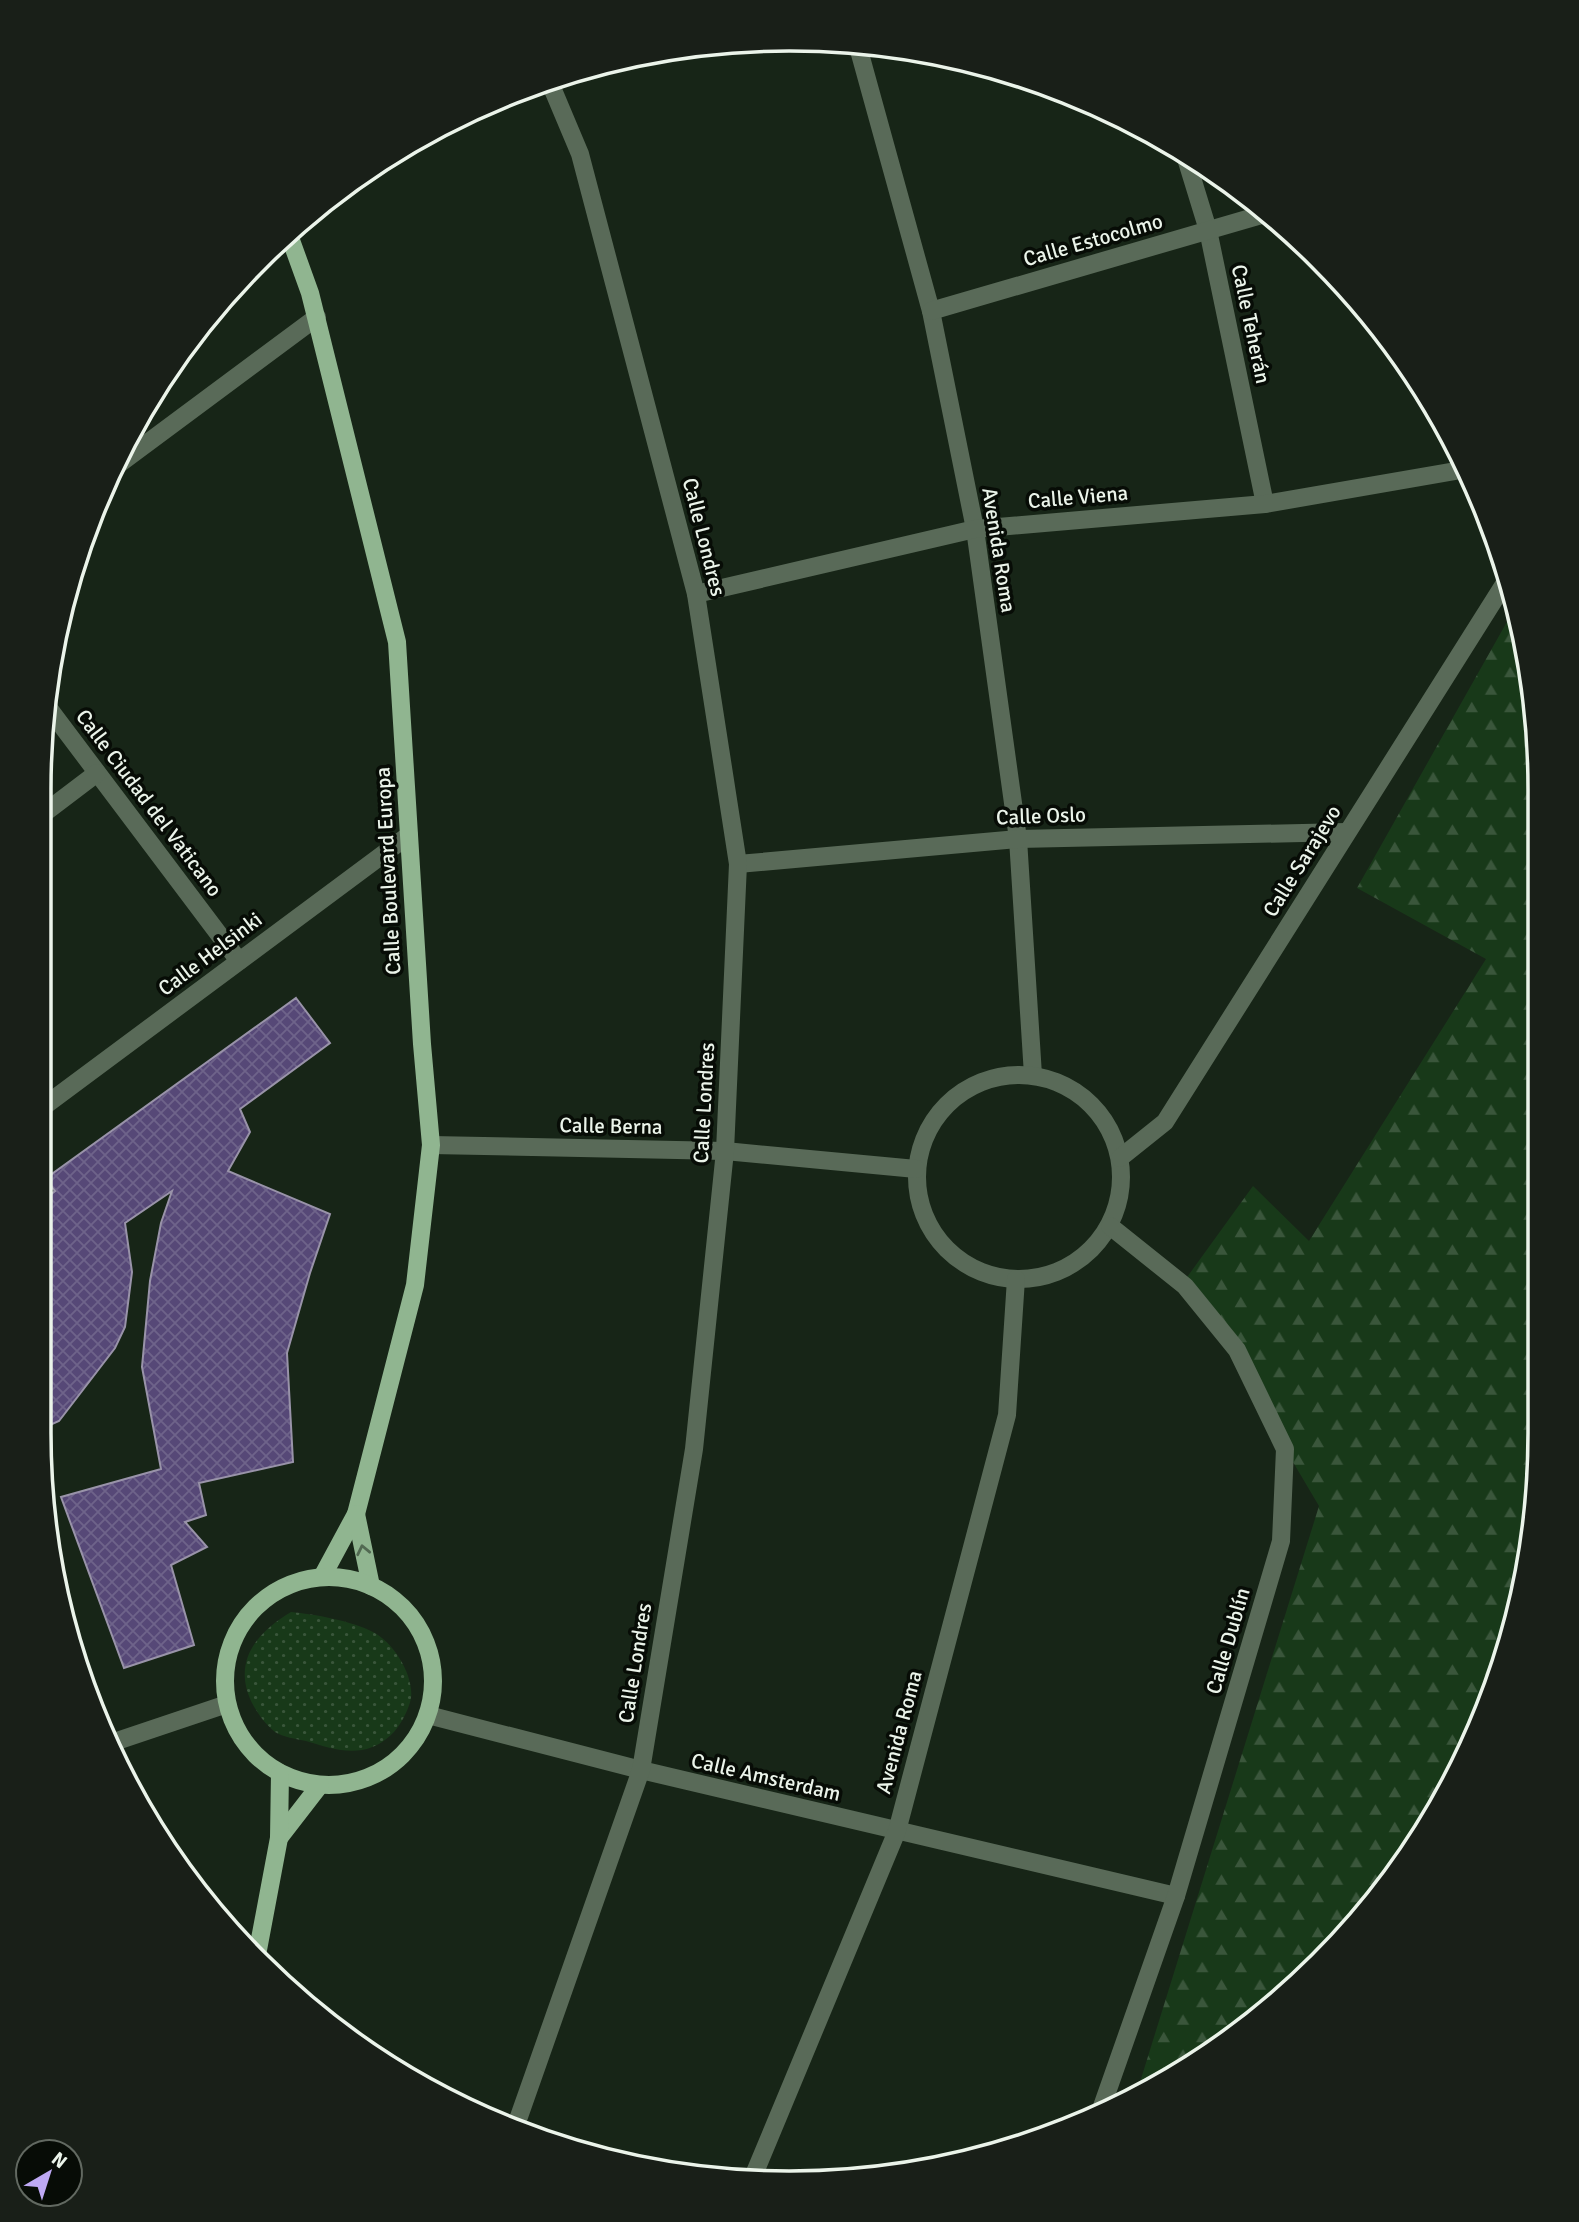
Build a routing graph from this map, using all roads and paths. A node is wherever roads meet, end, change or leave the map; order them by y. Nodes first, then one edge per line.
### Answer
1 (860, 54) edge
2 (553, 90) edge
3 (1189, 168) edge
4 (1256, 217) edge
5 (1208, 230) junction
6 (292, 244) edge
7 (931, 311) junction
8 (317, 317) junction
9 (131, 455) edge
10 (1456, 471) edge
11 (1265, 504) junction
12 (975, 529) junction
13 (1501, 590) edge
14 (696, 594) junction
15 (55, 716) edge
16 (97, 773) junction
17 (51, 807) edge
18 (1347, 832) junction
19 (409, 835) junction
20 (1018, 839) junction
21 (738, 864) junction
22 (239, 961) junction
23 (1033, 1074) junction
24 (51, 1100) edge
25 (431, 1145) junction
26 (725, 1151) junction
27 (1120, 1158) junction
28 (916, 1169) junction
29 (1110, 1226) junction
30 (1016, 1279) junction
31 (356, 1514) junction
32 (322, 1577) junction
33 (371, 1586) junction
34 (227, 1704) junction
35 (428, 1715) junction
36 (119, 1740) edge
37 (641, 1770) junction
38 (279, 1773) junction
39 (320, 1785) junction
40 (897, 1831) junction
41 (279, 1838) junction
42 (1176, 1896) junction
43 (258, 1945) edge
44 (1104, 2100) edge
45 (518, 2119) edge
46 (756, 2170) edge

1 - 7 street, Avenida Roma
2 - 14 street, Calle Londres
3 - 5 street, Calle Teherán
4 - 5 street, Calle Estocolmo
5 - 7 street, Calle Estocolmo
5 - 11 street, Calle Teherán
6 - 8 main road, Calle Boulevard Europa
7 - 12 street, Avenida Roma
8 - 9 street
8 - 19 main road, Calle Boulevard Europa
10 - 11 street, Calle Viena
11 - 12 street, Calle Viena
12 - 14 street, Calle Viena
12 - 20 street, Avenida Roma
13 - 18 street, Calle Sarajevo
14 - 21 street, Calle Londres
15 - 16 street, Calle Ciudad del Vaticano
16 - 17 street
16 - 22 street, Calle Ciudad del Vaticano
18 - 20 street, Calle Oslo
18 - 27 street, Calle Sarajevo
19 - 22 street, Calle Helsinki
19 - 25 main road, Calle Boulevard Europa
20 - 21 street, Calle Oslo
20 - 23 street, Avenida Roma
21 - 26 street, Calle Londres
22 - 24 street, Calle Helsinki
23 - 27 street
23 - 28 street
25 - 26 street, Calle Berna
25 - 31 main road, Calle Boulevard Europa
26 - 28 street, Calle Berna
26 - 37 street, Calle Londres
27 - 29 street
28 - 30 street
29 - 30 street
29 - 42 street, Calle Dublín
30 - 40 street, Avenida Roma
31 - 32 main road, Calle Boulevard Europa
33 -> 31 main road, Calle Boulevard Europa
32 - 33 main road
32 - 34 main road
33 - 35 main road
34 - 36 street
34 - 38 main road
35 - 37 street, Calle Amsterdam
35 - 39 main road
37 - 40 street, Calle Amsterdam
37 - 45 street, Calle Londres
38 - 39 main road
38 - 41 main road
39 - 41 main road
40 - 42 street, Calle Amsterdam
40 - 46 street, Avenida Roma
41 - 43 main road
42 - 44 street, Calle Dublín

